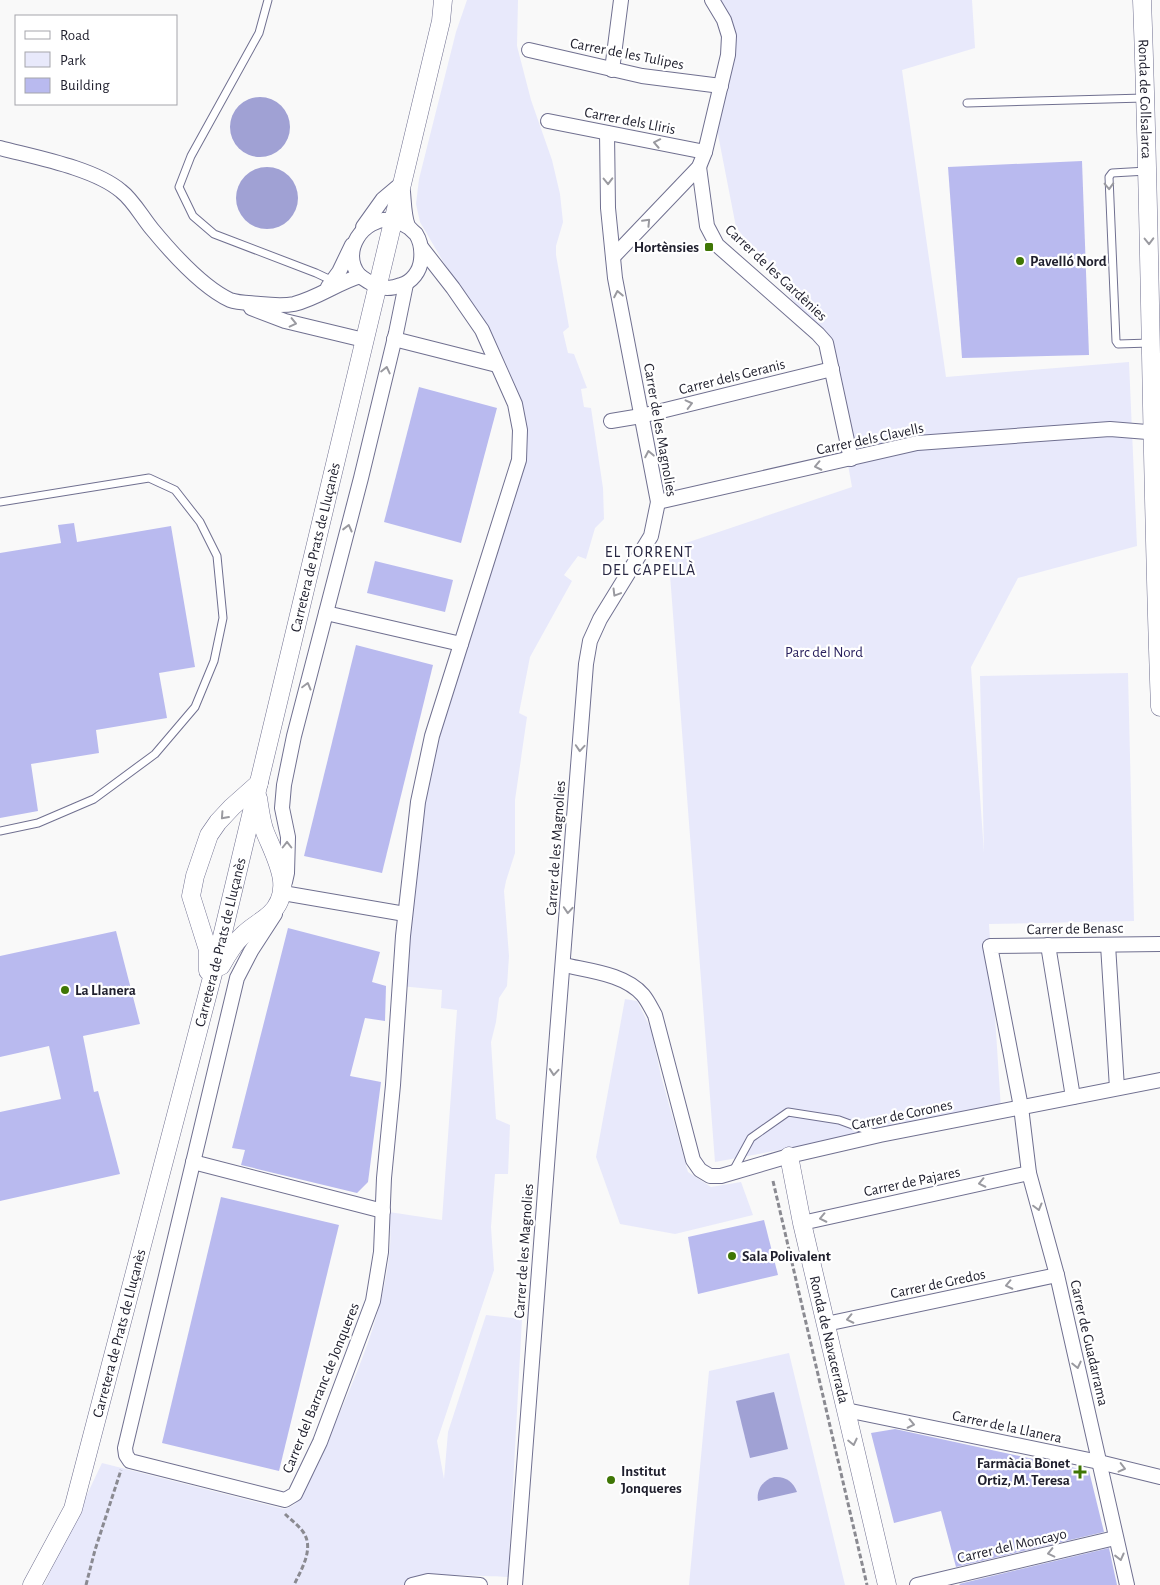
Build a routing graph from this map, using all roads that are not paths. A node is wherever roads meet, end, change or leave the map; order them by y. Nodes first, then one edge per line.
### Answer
1 (268, 0) edge
2 (443, 0) edge
3 (451, 0) edge
4 (621, 0) edge
5 (712, 0) edge
6 (1142, 0) edge
7 (441, 21) junction
8 (1152, 41) edge
9 (529, 50) dead end
10 (612, 70) junction
11 (721, 86) junction
12 (1145, 98) junction
13 (967, 104) dead end
14 (548, 121) dead end
15 (607, 133) junction
16 (0, 148) edge
17 (705, 152) junction
18 (699, 168) junction
19 (1147, 171) junction
20 (402, 183) junction
21 (1154, 218) edge
22 (401, 223) junction
23 (358, 235) junction
24 (421, 247) junction
25 (613, 257) junction
26 (360, 276) junction
27 (333, 281) junction
28 (406, 284) junction
29 (377, 288) junction
30 (320, 294) junction
31 (231, 300) junction
32 (364, 340) junction
33 (394, 340) junction
34 (1150, 343) junction
35 (498, 365) junction
36 (832, 369) junction
37 (641, 416) junction
38 (611, 421) dead end
39 (1156, 433) edge
40 (851, 459) junction
41 (0, 502) edge
42 (658, 502) junction
43 (326, 613) junction
44 (461, 644) junction
45 (1159, 677) edge
46 (1160, 708) edge
47 (259, 783) junction
48 (0, 831) edge
49 (283, 893) junction
50 (194, 905) junction
51 (405, 914) junction
52 (265, 918) junction
53 (223, 934) junction
54 (1160, 944) edge
55 (1048, 945) junction
56 (1108, 945) junction
57 (564, 965) junction
58 (208, 994) junction
59 (1160, 1080) edge
60 (1117, 1088) junction
61 (1073, 1096) junction
62 (1021, 1107) junction
63 (880, 1135) junction
64 (790, 1156) junction
65 (193, 1162) junction
66 (1029, 1172) junction
67 (732, 1174) junction
68 (383, 1211) junction
69 (802, 1223) junction
70 (1057, 1275) junction
71 (826, 1324) junction
72 (846, 1410) junction
73 (1099, 1462) junction
74 (1160, 1477) edge
75 (279, 1498) joint
76 (1115, 1538) junction
77 (32, 1585) edge
78 (412, 1585) edge
79 (480, 1585) edge
80 (515, 1585) edge
81 (887, 1585) edge
82 (917, 1585) edge
83 (1127, 1585) edge

1 - 27 lane
2 - 7 street, Carretera de Prats de Lluçanès
3 - 7 street, Carretera de Prats de Lluçanès
4 - 10 street
5 - 11 street
6 - 8 street, Ronda de Collsalarca
7 - 20 street, Carretera de Prats de Lluçanès
8 - 12 street, Ronda de Collsalarca
9 - 10 street, Carrer de les Tulipes
10 - 11 street, Carrer de les Tulipes
11 - 17 street
12 - 13 lane
12 - 19 street, Ronda de Collsalarca
14 - 15 street, Carrer dels Lliris
17 -> 15 street, Carrer dels Lliris
15 -> 25 street, Carrer de les Magnolies
16 - 31 street
17 - 18 street
25 -> 18 street
18 - 36 street, Carrer de les Gardènies
19 - 21 street, Ronda de Collsalarca
19 -> 34 lane
20 - 22 street, Carretera de Prats de Lluçanès
20 - 23 street
21 -> 34 street, Ronda de Collsalarca
22 - 23 street
22 - 24 street
22 - 29 street, Carretera de Prats de Lluçanès
23 - 26 street
23 - 27 street
24 - 28 street, Carretera de Prats de Lluçanès
24 - 35 street, Carrer del Barranc de Jonqueres
37 -> 25 street, Carrer de les Magnolies
26 - 29 street
26 - 30 street
27 - 30 street
28 - 29 street
28 - 33 street, Carretera de Prats de Lluçanès
29 - 32 street, Carretera de Prats de Lluçanès
30 - 31 street
31 -> 32 street
32 - 47 street, Carretera de Prats de Lluçanès
33 - 35 street
43 -> 33 street, Carretera de Prats de Lluçanès
34 - 39 street, Ronda de Collsalarca
35 - 44 street, Carrer del Barranc de Jonqueres
37 -> 36 street, Carrer dels Geranis
36 - 40 street, Carrer de les Gardènies
37 - 38 street, Carrer dels Geranis
42 -> 37 street, Carrer de les Magnolies
39 - 40 street, Carrer dels Clavells
39 - 45 street, Ronda de Collsalarca
40 -> 42 street, Carrer dels Clavells
41 - 48 lane
42 -> 57 street, Carrer de les Magnolies
43 - 44 street
49 -> 43 street, Carretera de Prats de Lluçanès
44 - 51 street, Carrer del Barranc de Jonqueres
45 - 46 street, Ronda de Collsalarca
47 - 49 street
47 -> 50 street
47 - 53 street, Carretera de Prats de Lluçanès
49 - 51 street
49 - 52 street
49 - 65 street, Carretera de Prats de Lluçanès
50 - 53 street
50 - 58 street
51 - 68 street, Carrer del Barranc de Jonqueres
52 - 53 street
52 - 58 street
53 - 58 street, Carretera de Prats de Lluçanès
54 - 56 street, Carrer de Benasc
55 - 56 street, Carrer de Benasc
55 - 61 street
55 - 62 street, Carrer de Benasc
56 - 60 street
57 - 67 street
57 -> 80 street, Carrer de les Magnolies
58 - 77 street, Carretera de Prats de Lluçanès
59 - 60 street, Carrer de Corones
60 - 61 street, Carrer de Corones
61 - 62 street, Carrer de Corones
62 - 63 street, Carrer de Corones
62 - 66 street, Carrer de Guadarrama
63 - 64 street, Carrer de Corones
63 - 67 lane
64 - 67 street
64 - 69 street, Ronda de Navacerrada
65 - 68 street
65 - 75 street, Carretera de Prats de Lluçanès
66 -> 69 street, Carrer de Pajares
66 -> 70 street, Carrer de Guadarrama
68 - 75 street, Carrer del Barranc de Jonqueres
69 - 71 street, Ronda de Navacerrada
70 -> 71 street, Carrer de Gredos
70 -> 73 street, Carrer de Guadarrama
71 - 72 street, Ronda de Navacerrada
72 -> 73 street, Carrer de la Llanera
72 -> 81 street, Ronda de Navacerrada
73 -> 74 street, Carrer de la Llanera
73 - 76 street, Carrer de Guadarrama
76 -> 82 street, Carrer del Moncayo
76 -> 83 street, Carrer de Guadarrama
78 - 79 street

